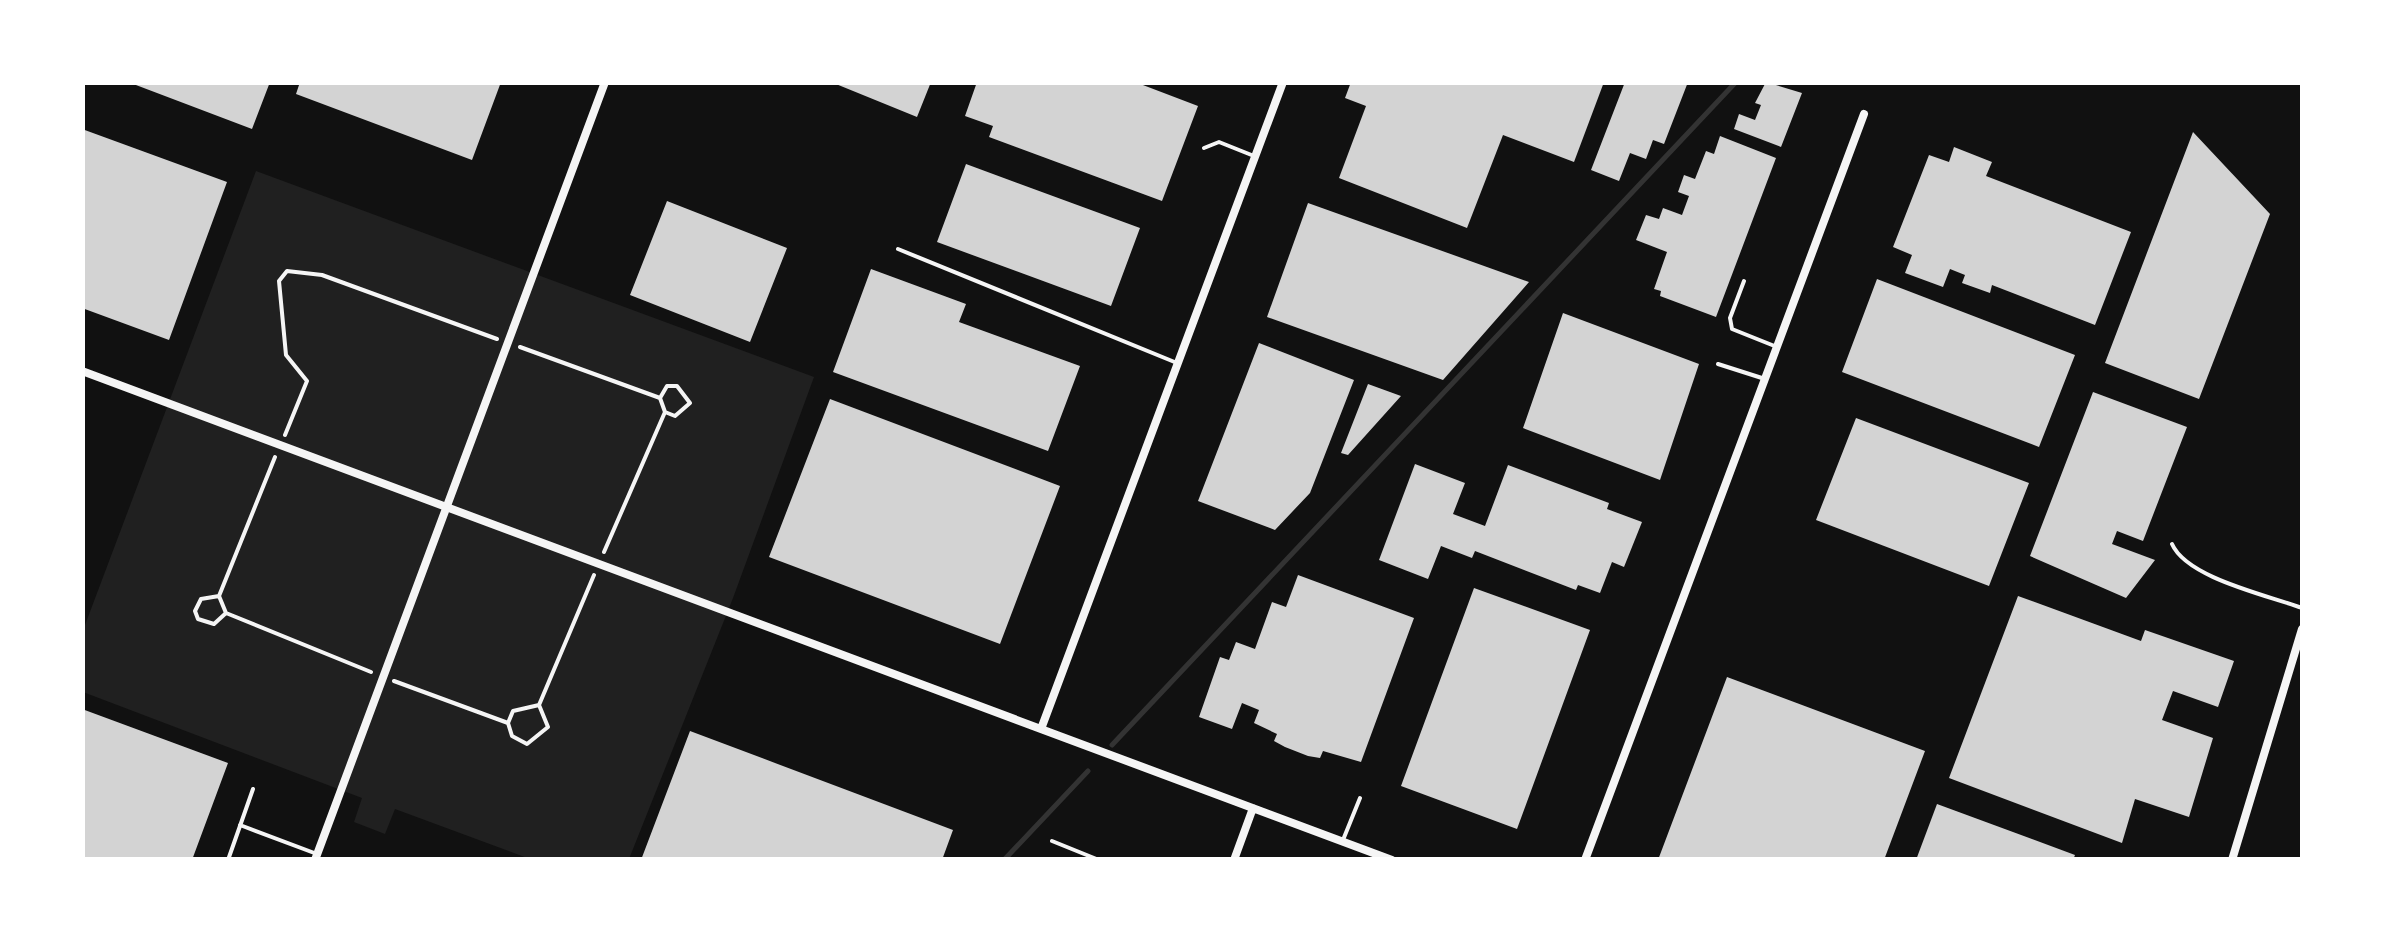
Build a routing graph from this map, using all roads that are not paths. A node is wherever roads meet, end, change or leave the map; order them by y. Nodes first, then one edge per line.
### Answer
1 (605, 82) edge
2 (1283, 82) edge
3 (1864, 114) dead end
4 (1204, 148) dead end
5 (1255, 157) junction
6 (898, 248) dead end
7 (1744, 281) dead end
8 (1777, 347) junction
9 (1178, 364) junction
10 (1718, 364) dead end
11 (82, 372) edge
12 (1765, 379) junction
13 (446, 507) junction
14 (2172, 544) dead end
15 (2302, 608) edge
16 (2302, 629) edge
17 (1041, 729) junction
18 (253, 789) dead end
19 (1360, 798) dead end
20 (1253, 808) junction
21 (240, 825) junction
22 (1052, 841) dead end
23 (1342, 841) junction
24 (316, 857) edge
25 (228, 860) edge
26 (1099, 860) edge
27 (1234, 860) edge
28 (1392, 860) edge
29 (1585, 860) edge
30 (2232, 860) edge

1 - 13 street
2 - 5 street
3 - 8 street
4 - 5 lane
5 - 9 street
6 - 9 lane
7 - 8 lane
8 - 12 street
9 - 17 street
10 - 12 lane
11 - 13 street
12 - 29 street
13 - 17 street
13 - 24 street
14 - 15 lane
16 - 30 street
17 - 20 street
18 - 21 lane
19 - 23 lane
20 - 23 street
20 - 27 street
21 - 24 lane
21 - 25 lane
22 - 26 lane
23 - 28 street

